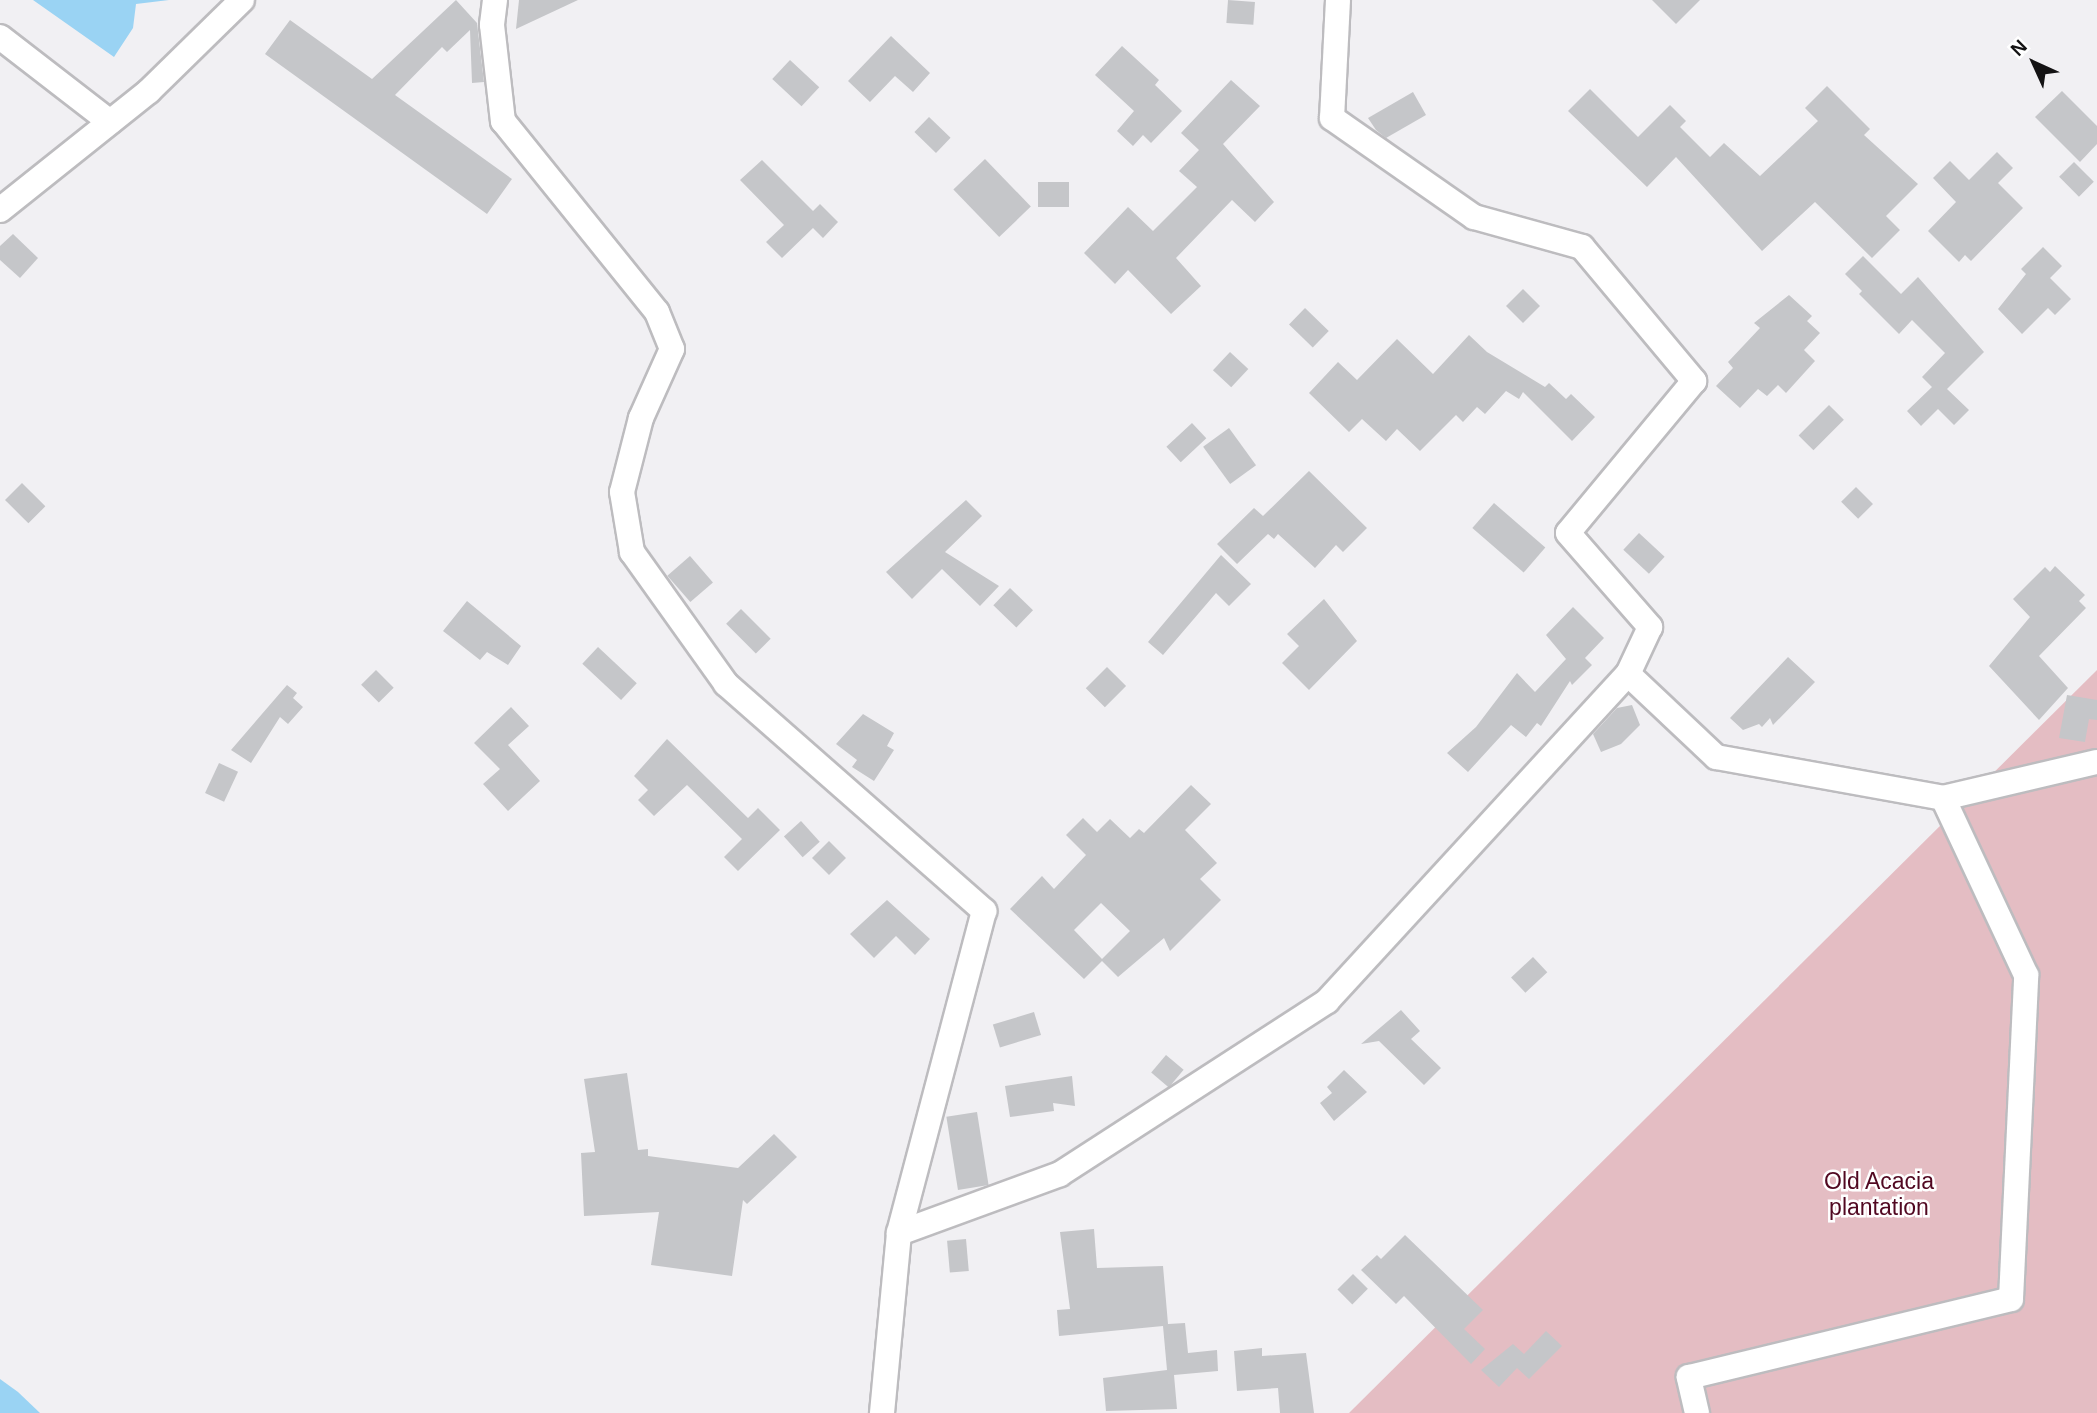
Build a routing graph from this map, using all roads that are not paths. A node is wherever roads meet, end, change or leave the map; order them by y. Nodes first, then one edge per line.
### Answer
1 (242, 0) edge
2 (495, 0) edge
3 (1338, 0) edge
4 (0, 37) edge
5 (110, 122) junction
6 (0, 210) edge
7 (1628, 674) junction
8 (2097, 762) edge
9 (1943, 798) junction
10 (899, 1233) junction
11 (882, 1413) edge
12 (1697, 1413) edge

1 - 5 street
2 - 10 street
3 - 7 street
4 - 5 street
5 - 6 street
7 - 9 street
7 - 10 street
8 - 9 street
9 - 12 street
10 - 11 street

